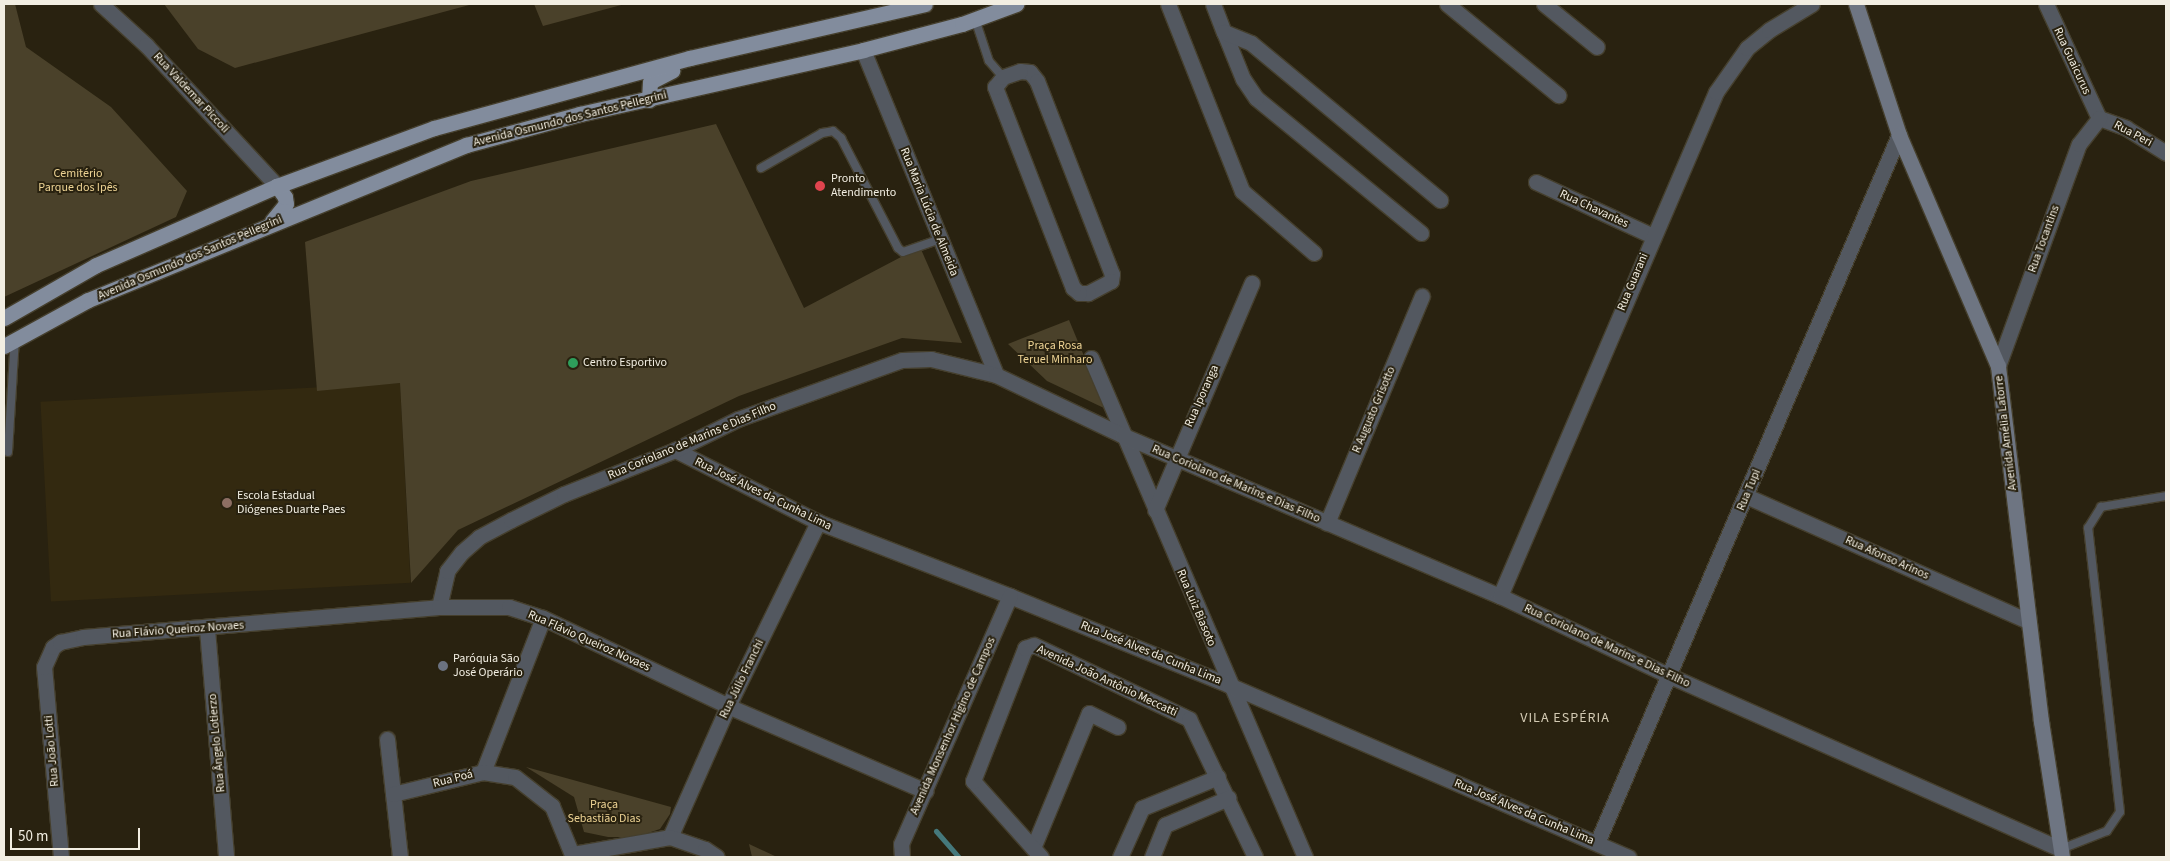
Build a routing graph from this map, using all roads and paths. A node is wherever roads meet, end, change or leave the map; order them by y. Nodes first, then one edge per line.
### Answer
1 (101, 4) edge
2 (925, 4) edge
3 (1016, 4) edge
4 (1168, 4) edge
5 (1213, 4) edge
6 (1447, 4) edge
7 (1544, 4) edge
8 (1812, 4) edge
9 (1856, 4) edge
10 (2046, 4) edge
11 (975, 19) junction
12 (1224, 32) junction
13 (1597, 47) dead end
14 (863, 50) junction
15 (690, 58) junction
16 (1003, 77) junction
17 (1558, 95) dead end
18 (648, 100) junction
19 (2099, 118) junction
20 (1899, 135) junction
21 (2166, 153) edge
22 (761, 168) dead end
23 (1536, 182) dead end
24 (277, 186) junction
25 (1440, 200) dead end
26 (268, 226) junction
27 (1421, 233) dead end
28 (1653, 236) junction
29 (940, 239) junction
30 (1314, 253) dead end
31 (1252, 282) dead end
32 (1422, 296) dead end
33 (4, 318) edge
34 (10, 342) edge
35 (1091, 358) dead end
36 (1998, 366) junction
37 (996, 375) junction
38 (1122, 434) junction
39 (675, 450) junction
40 (8, 452) dead end
41 (1175, 457) junction
42 (1746, 496) junction
43 (2166, 496) edge
44 (1155, 510) junction
45 (818, 522) junction
46 (1327, 523) junction
47 (1010, 596) junction
48 (1500, 596) junction
49 (439, 607) junction
50 (543, 618) junction
51 (2028, 621) junction
52 (207, 629) junction
53 (53, 647) joint
54 (1670, 676) junction
55 (1229, 685) junction
56 (728, 706) junction
57 (1118, 727) dead end
58 (387, 739) dead end
59 (482, 772) junction
60 (1218, 777) junction
61 (925, 791) junction
62 (393, 794) junction
63 (1228, 798) junction
64 (670, 837) junction
65 (1597, 843) junction
66 (1037, 853) edge
67 (2062, 853) edge
68 (573, 855) edge
69 (61, 857) edge
70 (226, 857) edge
71 (400, 857) edge
72 (717, 857) edge
73 (902, 857) edge
74 (1120, 857) edge
75 (1152, 857) edge
76 (1255, 857) edge
77 (1305, 857) edge
78 (1628, 857) edge

1 - 24 street, Rua Valdemar Piccoli
2 - 15 main road, Avenida Osmundo dos Santos Pellegrini
3 - 11 main road, Avenida Osmundo dos Santos Pellegrini
4 - 30 street
5 - 12 street
6 - 17 street
7 - 13 street
8 - 28 street, Rua Guarani
9 - 20 main road, Avenida Amélia Latorre
10 - 19 street, Rua Guaicurus
11 - 14 main road, Avenida Osmundo dos Santos Pellegrini
11 - 16 lane
12 - 25 street
12 - 27 street
14 - 18 main road, Avenida Osmundo dos Santos Pellegrini
14 - 29 street, Rua Maria Lúcia de Almeida
15 - 18 main road
15 - 24 main road, Avenida Osmundo dos Santos Pellegrini
16 - 16 street
18 - 26 main road, Avenida Osmundo dos Santos Pellegrini
19 - 21 street, Rua Peri
19 - 36 street, Rua Tocantins
20 - 36 main road, Avenida Amélia Latorre
20 - 42 street, Rua Tupi
22 - 29 lane
23 - 28 street, Rua Chavantes
24 - 26 main road
24 - 33 main road, Avenida Osmundo dos Santos Pellegrini
26 - 34 main road, Avenida Osmundo dos Santos Pellegrini
28 - 48 street, Rua Guarani
29 - 37 street, Rua Maria Lúcia de Almeida
31 - 41 street, Rua Iporanga
32 - 46 street, R Augusto Grisotto
34 - 40 lane
35 - 38 street, Rua Luiz Biasoto
36 - 51 main road, Avenida Amélia Latorre
37 - 38 street, Rua Coriolano de Marins e Dias Filho
37 - 39 street, Rua Coriolano de Marins e Dias Filho
38 - 41 street, Rua Coriolano de Marins e Dias Filho
38 - 44 street, Rua Luiz Biasoto
39 - 45 street, Rua José Alves da Cunha Lima
39 - 49 street, Rua Coriolano de Marins e Dias Filho
41 - 44 street, Rua Iporanga
41 - 46 street, Rua Coriolano de Marins e Dias Filho
42 - 51 street, Rua Afonso Arinos
42 - 54 street, Rua Tupi
43 - 67 lane
44 - 55 street, Rua Luiz Biasoto
45 - 47 street, Rua José Alves da Cunha Lima
45 - 56 street, Rua Júlio Franchi
46 - 48 street, Rua Coriolano de Marins e Dias Filho
47 - 55 street, Rua José Alves da Cunha Lima
47 - 61 street, Avenida Monsenhor Higino de Campos
48 - 54 street, Rua Coriolano de Marins e Dias Filho
49 - 50 street, Rua Flávio Queiroz Novaes
49 - 52 street, Rua Flávio Queiroz Novaes
50 - 56 street, Rua Flávio Queiroz Novaes
50 - 59 street
51 - 67 main road, Avenida Amélia Latorre
52 - 53 street, Rua Flávio Queiroz Novaes
52 - 70 street, Rua Ângelo Lotierzo
53 - 69 street, Rua João Lotti
54 - 65 street, Rua Tupi
54 - 67 street, Rua Coriolano de Marins e Dias Filho
55 - 65 street, Rua José Alves da Cunha Lima
55 - 77 street, Rua Luiz Biasoto
56 - 61 street, Rua Flávio Queiroz Novaes
56 - 64 street, Rua Júlio Franchi
57 - 66 street
58 - 62 street
59 - 62 street, Rua Poá
59 - 68 street, Rua Poá
60 - 63 street, Avenida João Antônio Meccatti
60 - 66 street, Avenida João Antônio Meccatti
60 - 74 street
61 - 73 street, Avenida Monsenhor Higino de Campos
62 - 71 street
63 - 75 street
63 - 76 street, Avenida João Antônio Meccatti
64 - 68 street
64 - 72 street
65 - 78 street, Rua José Alves da Cunha Lima

